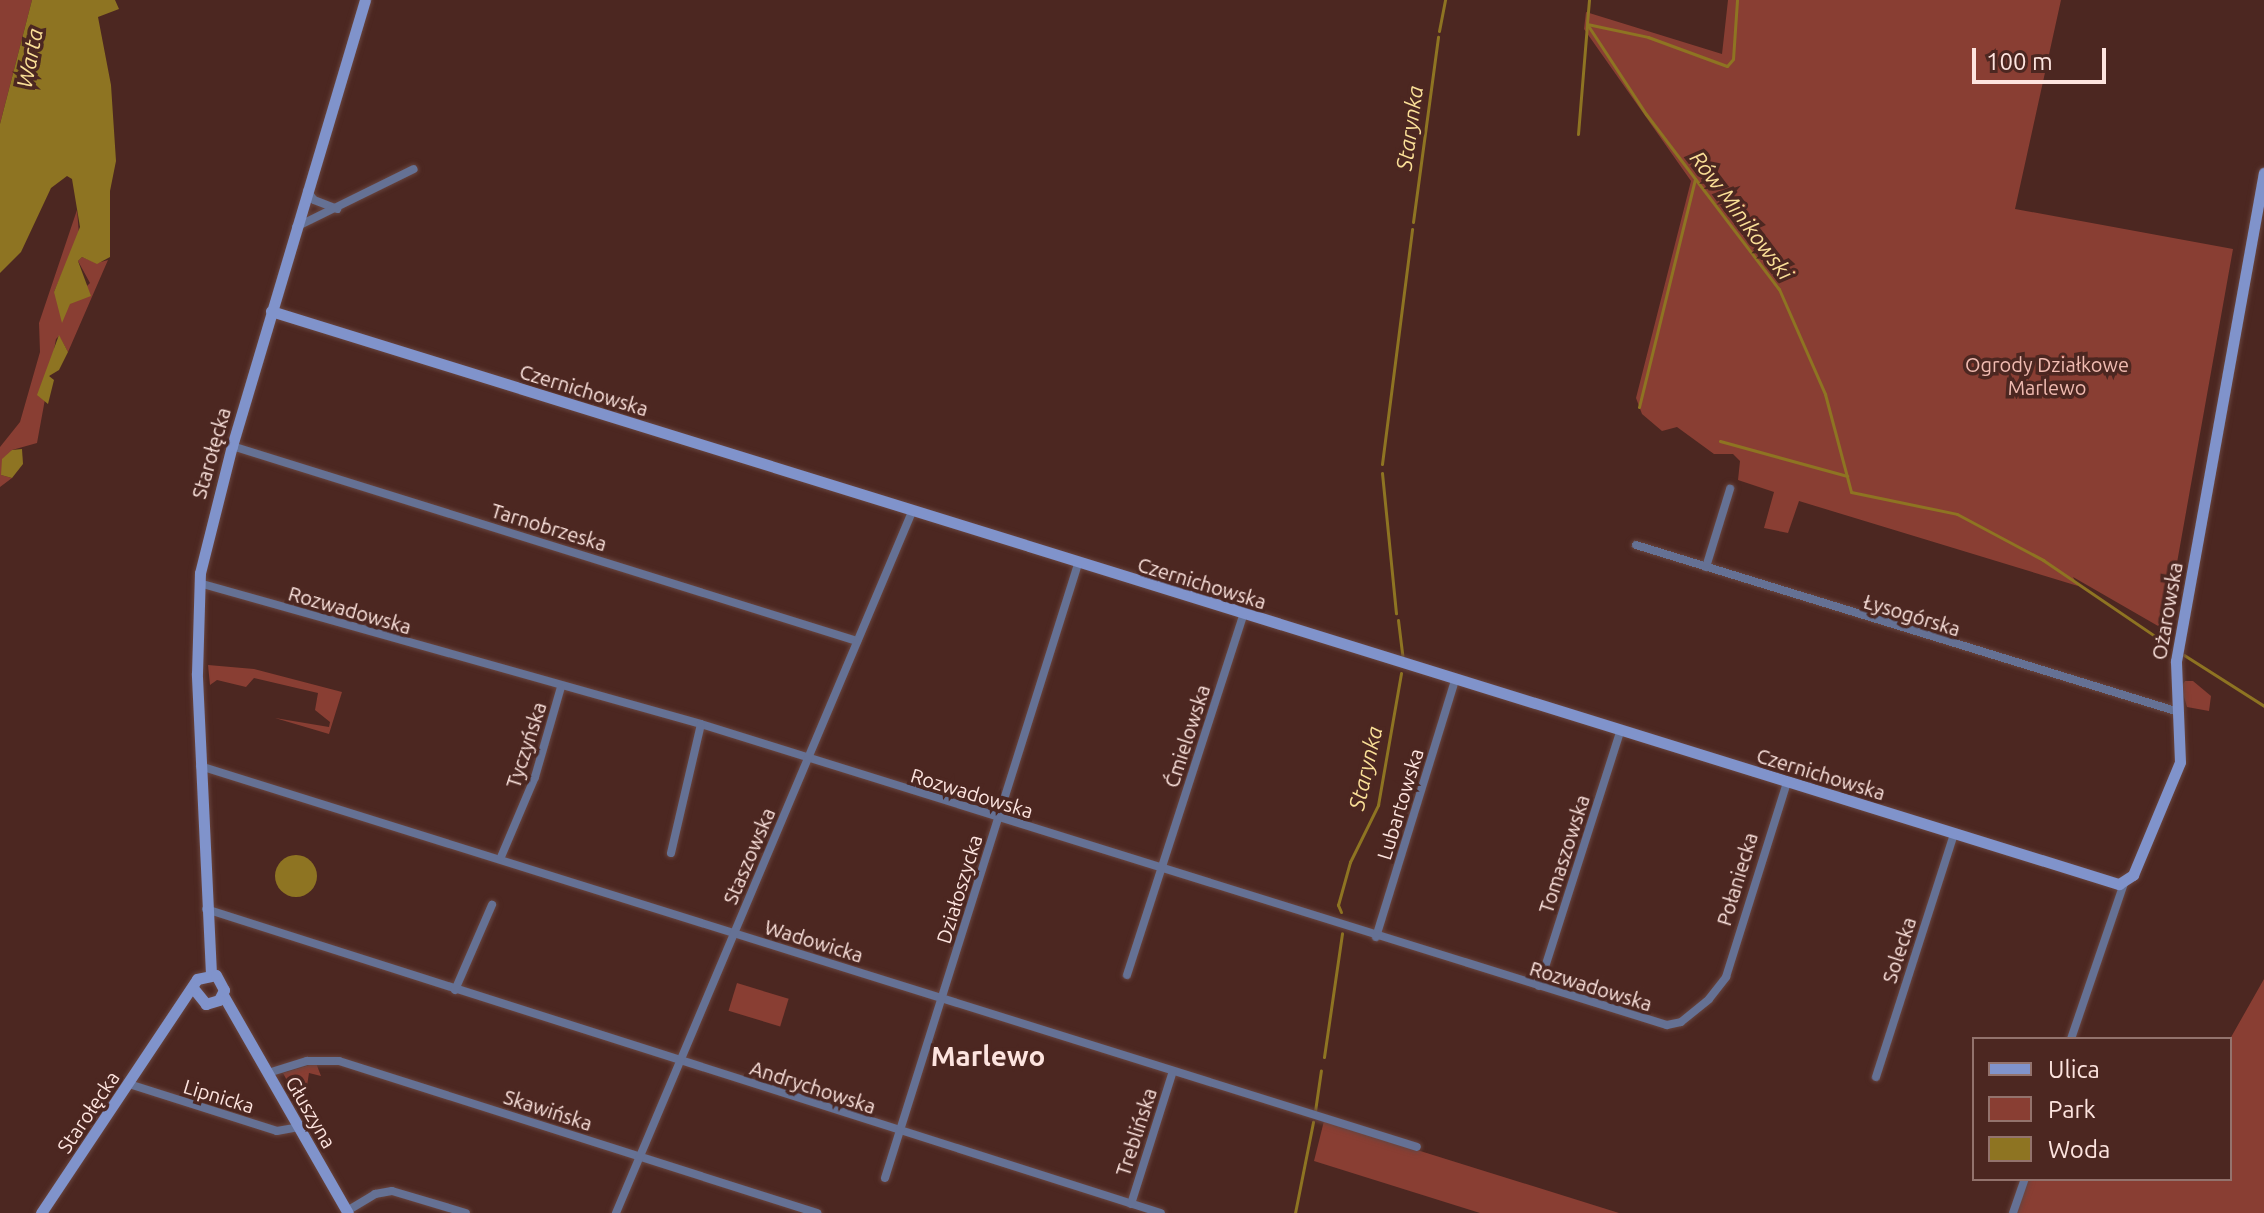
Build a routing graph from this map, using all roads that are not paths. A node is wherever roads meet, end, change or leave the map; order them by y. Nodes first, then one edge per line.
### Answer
1 (365, 0) edge
2 (414, 169) dead end
3 (2264, 173) edge
4 (307, 191) junction
5 (337, 209) junction
6 (296, 227) junction
7 (271, 311) junction
8 (232, 446) junction
9 (1730, 489) dead end
10 (912, 512) junction
11 (1636, 545) dead end
12 (1078, 564) junction
13 (1706, 567) junction
14 (199, 583) junction
15 (1243, 615) junction
16 (857, 641) junction
17 (1455, 680) junction
18 (561, 687) junction
19 (2179, 712) junction
20 (701, 724) junction
21 (1620, 732) junction
22 (807, 759) junction
23 (200, 766) junction
24 (1787, 782) junction
25 (998, 817) junction
26 (1954, 834) junction
27 (671, 853) dead end
28 (501, 857) junction
29 (1162, 868) junction
30 (2124, 883) junction
31 (492, 905) dead end
32 (205, 909) junction
33 (734, 933) junction
34 (1376, 937) junction
35 (206, 975) junction
36 (1127, 975) dead end
37 (1539, 986) junction
38 (1721, 987) joint
39 (193, 988) junction
40 (455, 990) junction
41 (942, 998) junction
42 (218, 999) junction
43 (199, 1000) junction
44 (166, 1032) junction
45 (2072, 1037) edge
46 (680, 1062) junction
47 (1173, 1071) junction
48 (268, 1073) junction
49 (1876, 1077) dead end
50 (129, 1084) junction
51 (299, 1127) junction
52 (899, 1131) junction
53 (1417, 1147) dead end
54 (640, 1157) junction
55 (885, 1178) dead end
56 (2024, 1181) edge
57 (1131, 1204) junction
58 (348, 1212) edge
59 (41, 1213) edge
60 (466, 1213) edge
61 (616, 1213) edge
62 (817, 1213) edge
63 (1161, 1213) edge
64 (2013, 1213) edge

1 - 4 street, Starołęcka
2 - 5 street
3 - 19 street, Ożarowska
4 - 5 street
4 - 6 street, Starołęcka
5 - 6 street
6 - 7 street, Starołęcka
7 - 8 street, Starołęcka
7 - 10 street, Czernichowska
8 - 14 street, Starołęcka
8 - 16 street, Tarnobrzeska
9 - 13 street
10 - 12 street, Czernichowska
10 - 16 street, Staszowska
11 - 13 street, Łysogórska
12 - 15 street, Czernichowska
12 - 25 street, Działoszycka
13 - 19 street, Łysogórska
14 - 18 street, Rozwadowska
14 - 23 street, Starołęcka
15 - 17 street, Czernichowska
15 - 29 street, Ćmielowska
16 - 22 street, Staszowska
17 - 21 street, Czernichowska
17 - 34 street, Lubartowska
18 - 20 street, Rozwadowska
18 - 28 street, Tyczyńska
19 - 30 street, Ożarowska
20 - 22 street, Rozwadowska
20 - 27 street
21 - 24 street, Czernichowska
21 - 37 street, Tomaszowska
22 - 25 street, Rozwadowska
22 - 33 street, Staszowska
23 - 28 street, Wadowicka
23 - 32 street, Starołęcka
24 - 26 street, Czernichowska
24 - 38 street, Połaniecka
25 - 29 street, Rozwadowska
25 - 41 street, Działoszycka
26 - 30 street, Czernichowska
26 - 49 street, Solecka
28 - 33 street, Wadowicka
29 - 34 street, Rozwadowska
29 - 36 street, Ćmielowska
30 - 45 street, Ożarowska
31 - 40 street
32 - 35 street, Starołęcka
32 - 40 street, Andrychowska
33 - 41 street, Wadowicka
33 - 46 street, Staszowska
34 - 37 street, Rozwadowska
35 - 39 street, Starołęcka
35 - 42 street
37 - 38 street, Rozwadowska
39 - 43 street
39 - 44 street, Starołęcka
40 - 46 street, Andrychowska
41 - 47 street, Wadowicka
41 - 52 street, Działoszycka
42 - 43 street
42 - 48 street, Głuszyna
43 - 44 street, Starołęcka
44 - 50 street, Starołęcka
46 - 52 street, Andrychowska
46 - 54 street, Staszowska
47 - 53 street, Wadowicka
47 - 57 street, Treblińska
48 - 51 street, Głuszyna
48 - 54 street, Skawińska
50 - 51 street, Lipnicka
50 - 59 street, Starołęcka
51 - 58 street, Głuszyna
52 - 55 street, Działoszycka
52 - 57 street, Andrychowska
54 - 61 street, Staszowska
54 - 62 street, Skawińska
56 - 64 street
57 - 63 street, Andrychowska
58 - 60 street

